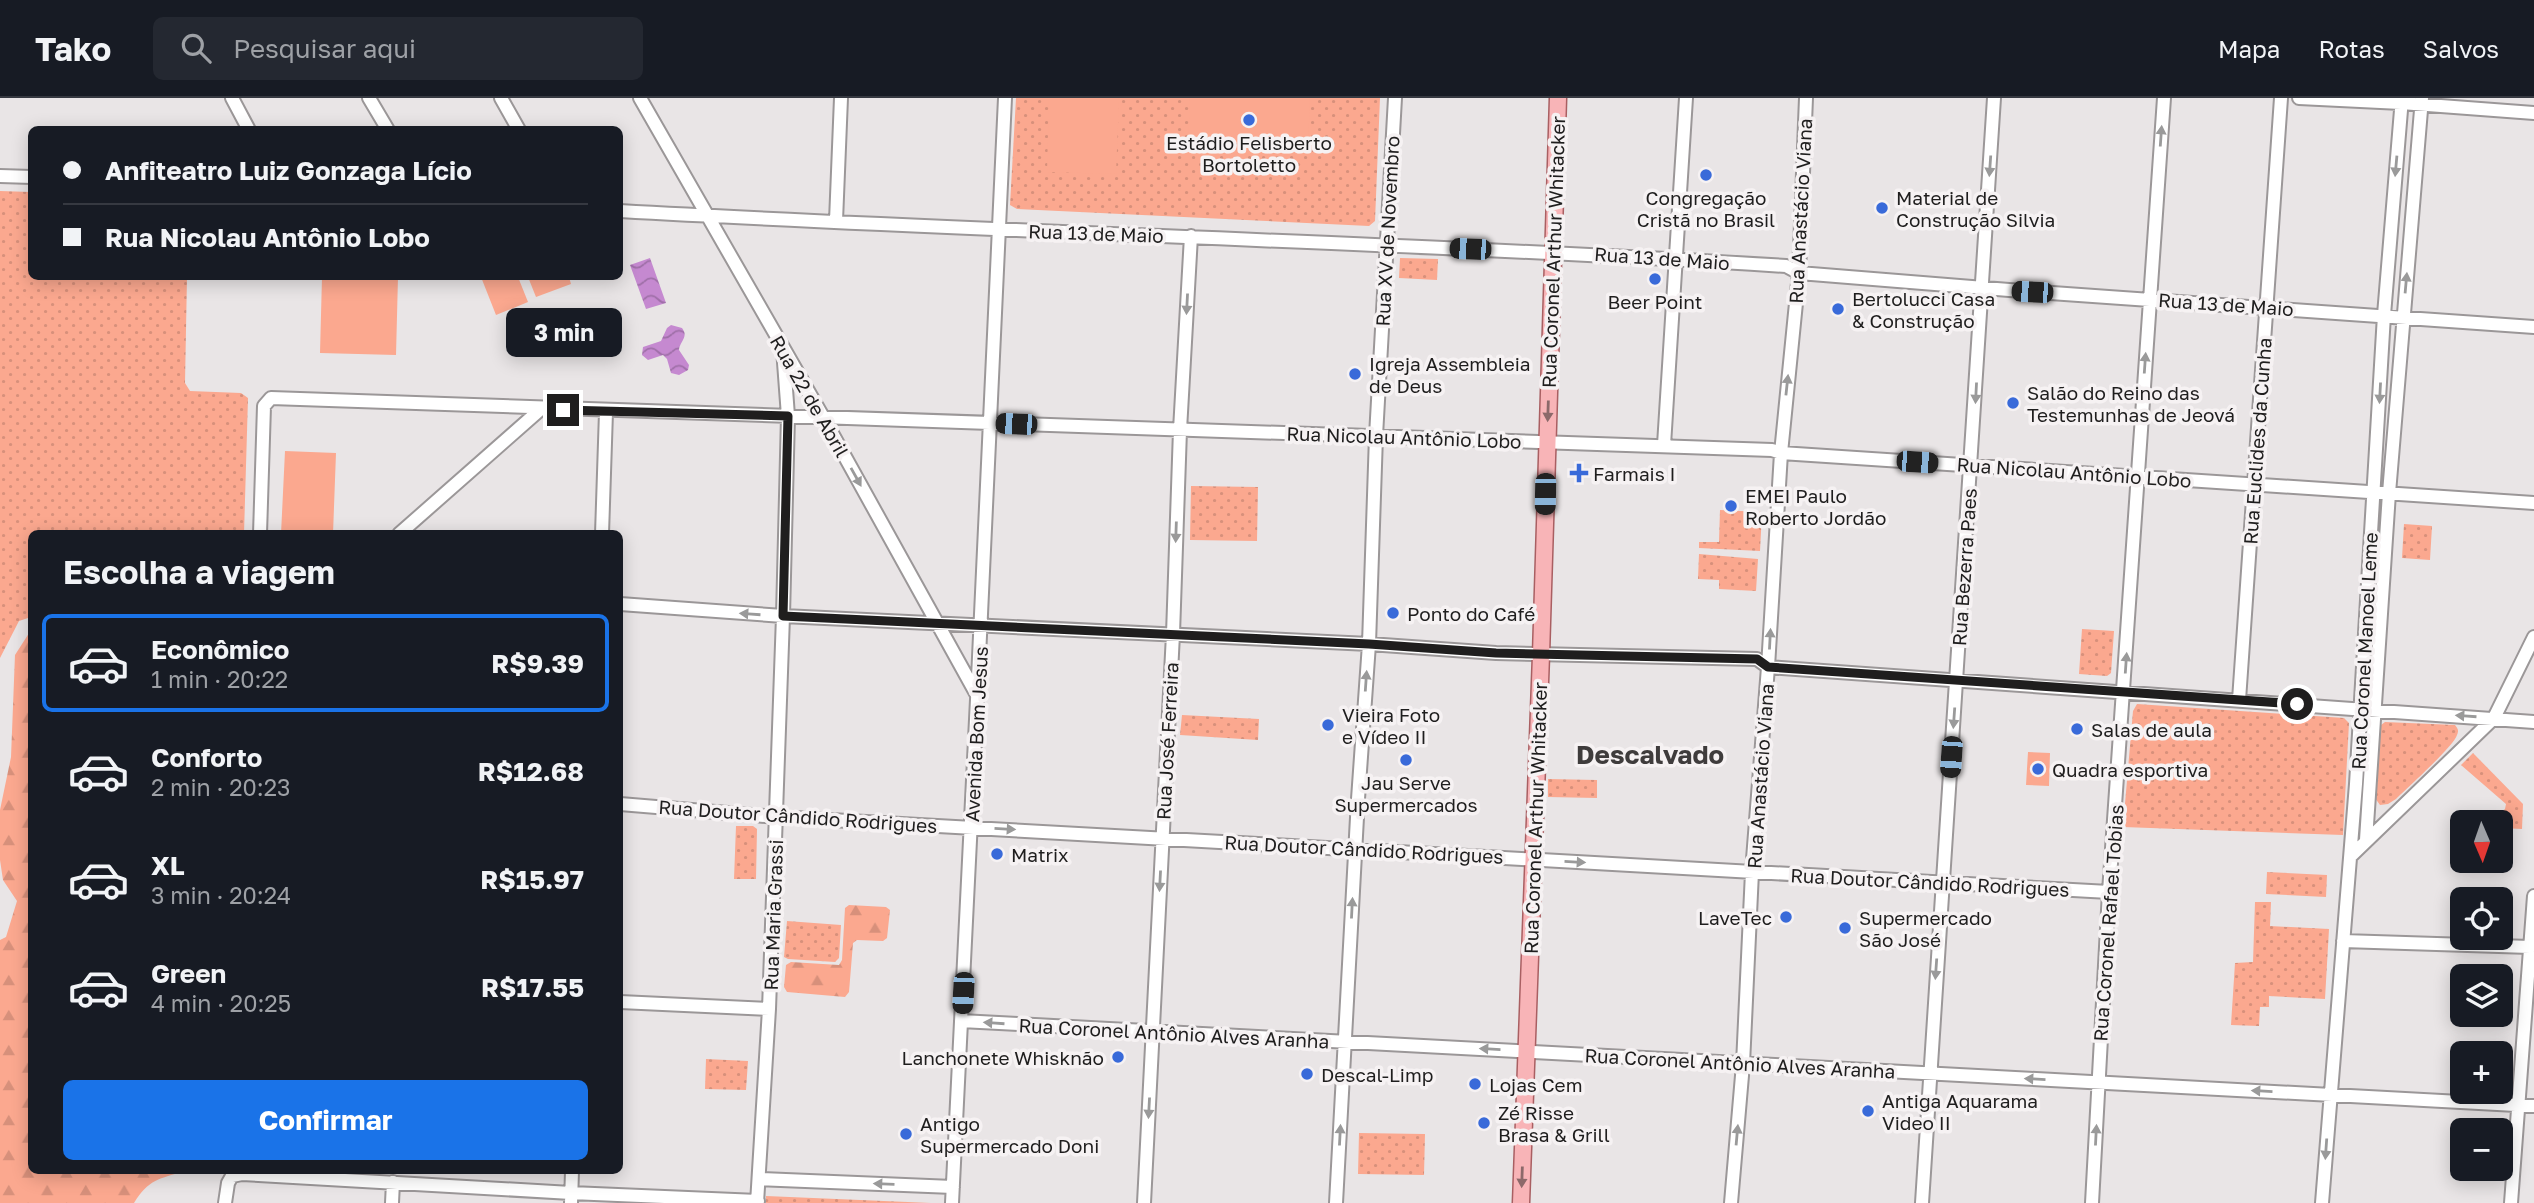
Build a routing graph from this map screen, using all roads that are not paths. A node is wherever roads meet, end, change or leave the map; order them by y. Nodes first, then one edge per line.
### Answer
1 (232, 98) edge
2 (369, 98) edge
3 (501, 98) edge
4 (640, 98) edge
5 (841, 98) edge
6 (1005, 98) edge
7 (1395, 98) edge
8 (1558, 98) edge
9 (1686, 98) edge
10 (1806, 98) edge
11 (1994, 98) edge
12 (2164, 98) edge
13 (2281, 98) edge
14 (2299, 98) edge
15 (2402, 100) edge
16 (2422, 101) edge
17 (2534, 113) edge
18 (247, 126) edge
19 (386, 126) edge
20 (517, 126) edge
21 (0, 176) edge
22 (28, 177) edge
23 (623, 211) edge
24 (708, 216) junction
25 (836, 221) junction
26 (998, 229) junction
27 (1191, 236) junction
28 (1386, 246) junction
29 (1554, 251) junction
30 (1676, 259) junction
31 (1799, 273) junction
32 (1982, 288) junction
33 (2149, 299) junction
34 (2266, 307) junction
35 (2384, 315) junction
36 (2403, 316) junction
37 (2534, 327) edge
38 (783, 348) junction
39 (542, 408) junction
40 (606, 412) junction
41 (788, 416) junction
42 (823, 417) junction
43 (988, 423) junction
44 (1180, 430) junction
45 (1376, 436) junction
46 (1547, 441) junction
47 (1664, 445) junction
48 (1781, 453) junction
49 (1972, 465) junction
50 (2138, 477) junction
51 (2253, 485) junction
52 (2374, 492) junction
53 (2389, 492) junction
54 (2534, 503) edge
55 (260, 530) edge
56 (404, 530) edge
57 (602, 530) edge
58 (623, 604) edge
59 (783, 616) junction
60 (937, 623) junction
61 (981, 625) junction
62 (1173, 634) junction
63 (2534, 638) edge
64 (1369, 644) junction
65 (1541, 655) junction
66 (1768, 667) junction
67 (1956, 682) junction
68 (2124, 692) junction
69 (978, 696) junction
70 (2239, 700) junction
71 (2359, 709) junction
72 (2374, 710) junction
73 (2494, 718) junction
74 (2534, 722) edge
75 (623, 804) edge
76 (2354, 804) junction
77 (2369, 804) junction
78 (777, 817) junction
79 (972, 827) junction
80 (1162, 838) junction
81 (2366, 840) junction
82 (1356, 849) junction
83 (2350, 856) junction
84 (1534, 859) junction
85 (1752, 872) junction
86 (1942, 882) junction
87 (2109, 892) junction
88 (2534, 896) edge
89 (2343, 941) junction
90 (2530, 954) edge
91 (623, 1002) edge
92 (769, 1009) junction
93 (961, 1021) junction
94 (1153, 1033) junction
95 (1344, 1042) junction
96 (1526, 1051) junction
97 (1743, 1064) junction
98 (1930, 1074) junction
99 (2098, 1082) junction
100 (2330, 1095) junction
101 (2518, 1106) junction
102 (2534, 1106) edge
103 (572, 1174) edge
104 (759, 1179) junction
105 (393, 1182) junction
106 (953, 1187) junction
107 (571, 1198) edge
108 (757, 1202) edge
109 (225, 1203) edge
110 (392, 1203) edge
111 (952, 1203) edge
112 (1144, 1203) edge
113 (1336, 1203) edge
114 (1521, 1203) edge
115 (1731, 1203) edge
116 (1922, 1203) edge
117 (2092, 1203) edge
118 (2322, 1203) edge
119 (2511, 1203) edge

1 - 18 street
2 - 19 street
3 - 20 street
4 - 24 street, Rua 22 de Abril
5 - 25 street
6 - 26 street, Avenida Bom Jesus
7 - 28 street, Rua XV de Novembro
8 - 29 main road, Rua Coronel Arthur Whitacker
9 - 30 street
10 - 31 street, Rua Anastácio Viana
11 -> 32 street, Rua Bezerra Paes
33 -> 12 street, Rua Coronel Rafael Tobias
13 - 34 street, Rua Euclides da Cunha
14 - 15 street
15 - 16 street
15 -> 35 street, Rua Coronel Manoel Leme
16 - 17 street
36 -> 16 street, Rua Coronel Manoel Leme
21 - 22 street
23 - 24 street, Rua 13 de Maio
24 - 25 street, Rua 13 de Maio
24 - 38 street, Rua 22 de Abril
25 - 26 street, Rua 13 de Maio
26 - 27 street, Rua 13 de Maio
26 - 43 street, Avenida Bom Jesus
27 - 28 street, Rua 13 de Maio
27 -> 44 street, Rua José Ferreira
28 - 29 street, Rua 13 de Maio
28 - 45 street, Rua XV de Novembro
29 - 30 street, Rua 13 de Maio
29 -> 46 main road, Rua Coronel Arthur Whitacker
30 - 31 street, Rua 13 de Maio
30 - 47 street
31 - 32 street, Rua 13 de Maio
48 -> 31 street, Rua Anastácio Viana
32 - 33 street, Rua 13 de Maio
32 -> 49 street, Rua Bezerra Paes
33 - 34 street, Rua 13 de Maio
50 -> 33 street, Rua Coronel Rafael Tobias
34 - 35 street, Rua 13 de Maio
34 - 51 street, Rua Euclides da Cunha
35 - 36 street, Rua 13 de Maio
35 -> 52 street, Rua Coronel Manoel Leme
36 - 37 street, Rua 13 de Maio
36 - 53 street, Rua Coronel Manoel Leme
38 - 41 street, Rua Maria Grassi
38 - 42 street, Rua 22 de Abril
39 - 40 street, Rua Nicolau Antônio Lobo
39 - 55 street, Rua Nicolau Antônio Lobo
39 - 56 street
40 - 41 street, Rua Nicolau Antônio Lobo
40 - 57 street
41 - 42 street, Rua Nicolau Antônio Lobo
41 - 59 street, Rua Maria Grassi
42 - 43 street, Rua Nicolau Antônio Lobo
42 -> 60 street, Rua 22 de Abril
43 - 44 street, Rua Nicolau Antônio Lobo
43 - 61 street, Avenida Bom Jesus
44 - 45 street, Rua Nicolau Antônio Lobo
44 -> 62 street, Rua José Ferreira
45 - 46 street, Rua Nicolau Antônio Lobo
45 - 64 street, Rua XV de Novembro
46 - 47 street, Rua Nicolau Antônio Lobo
46 - 65 main road, Rua Coronel Arthur Whitacker
47 - 48 street, Rua Nicolau Antônio Lobo
48 - 49 street, Rua Nicolau Antônio Lobo
66 -> 48 street, Rua Anastácio Viana
49 - 50 street, Rua Nicolau Antônio Lobo
49 - 67 street, Rua Bezerra Paes
50 - 51 street, Rua Nicolau Antônio Lobo
68 -> 50 street, Rua Coronel Rafael Tobias
51 - 52 street, Rua Nicolau Antônio Lobo
51 - 70 street, Rua Euclides da Cunha
52 - 53 street, Rua Nicolau Antônio Lobo
52 - 71 street, Rua Coronel Manoel Leme
53 - 54 street, Rua Nicolau Antônio Lobo
53 - 72 street, Rua Coronel Manoel Leme
59 -> 58 street
59 - 60 street
59 - 78 street, Rua Maria Grassi
60 - 61 street
60 - 69 street, Rua 22 de Abril
61 - 62 street
61 - 69 street, Avenida Bom Jesus
62 - 64 street
62 - 80 street, Rua José Ferreira
63 - 73 street
64 - 65 street
82 -> 64 street, Rua XV de Novembro
65 - 66 street
65 - 84 main road, Rua Coronel Arthur Whitacker
66 - 67 street
66 - 85 street, Rua Anastácio Viana
67 - 68 street
67 -> 86 street, Rua Bezerra Paes
68 - 70 street
68 - 87 street, Rua Coronel Rafael Tobias
69 - 79 street, Avenida Bom Jesus
70 - 71 street
71 - 72 street
71 - 76 street, Rua Coronel Manoel Leme
73 -> 72 street
72 - 77 street, Rua Coronel Manoel Leme
73 - 74 street
73 - 81 street
75 - 78 street, Rua Doutor Cândido Rodrigues
76 - 77 street
76 - 83 street, Rua Coronel Manoel Leme
77 - 81 street, Rua Coronel Manoel Leme
78 - 79 street, Rua Doutor Cândido Rodrigues
78 - 92 street, Rua Maria Grassi
79 -> 80 street, Rua Doutor Cândido Rodrigues
79 - 93 street, Avenida Bom Jesus
80 - 82 street, Rua Doutor Cândido Rodrigues
80 -> 94 street, Rua José Ferreira
81 - 83 street
82 - 84 street, Rua Doutor Cândido Rodrigues
95 -> 82 street, Rua XV de Novembro
83 - 89 street, Rua Coronel Manoel Leme
84 -> 85 street, Rua Doutor Cândido Rodrigues
84 - 96 main road, Rua Coronel Arthur Whitacker
85 - 86 street, Rua Doutor Cândido Rodrigues
85 - 97 street, Rua Anastácio Viana
86 - 87 street, Rua Doutor Cândido Rodrigues
86 -> 98 street, Rua Bezerra Paes
87 - 99 street, Rua Coronel Rafael Tobias
88 - 90 street
89 - 90 street
89 - 100 street, Rua Coronel Manoel Leme
90 - 101 street
91 - 92 street
92 - 104 street, Rua Maria Grassi
94 -> 93 street, Rua Coronel Antônio Alves Aranha
93 - 106 street, Avenida Bom Jesus
94 - 95 street, Rua Coronel Antônio Alves Aranha
94 -> 112 street, Rua José Ferreira
96 -> 95 street, Rua Coronel Antônio Alves Aranha
113 -> 95 street, Rua XV de Novembro
96 - 97 street, Rua Coronel Antônio Alves Aranha
96 -> 114 main road, Rua Coronel Arthur Whitacker
97 - 98 street, Rua Coronel Antônio Alves Aranha
115 -> 97 street, Rua Anastácio Viana
99 -> 98 street, Rua Coronel Antônio Alves Aranha
98 - 116 street, Rua Bezerra Paes
100 -> 99 street, Rua Coronel Antônio Alves Aranha
117 -> 99 street, Rua Coronel Rafael Tobias
100 - 101 street, Rua Coronel Antônio Alves Aranha
100 -> 118 street, Rua Coronel Manoel Leme
101 - 102 street, Rua Coronel Antônio Alves Aranha
101 - 119 street
103 - 107 street
106 -> 104 street
104 - 108 street, Rua Maria Grassi
105 - 107 street
105 - 109 street
105 - 110 street
106 - 111 street, Avenida Bom Jesus
107 - 108 street

